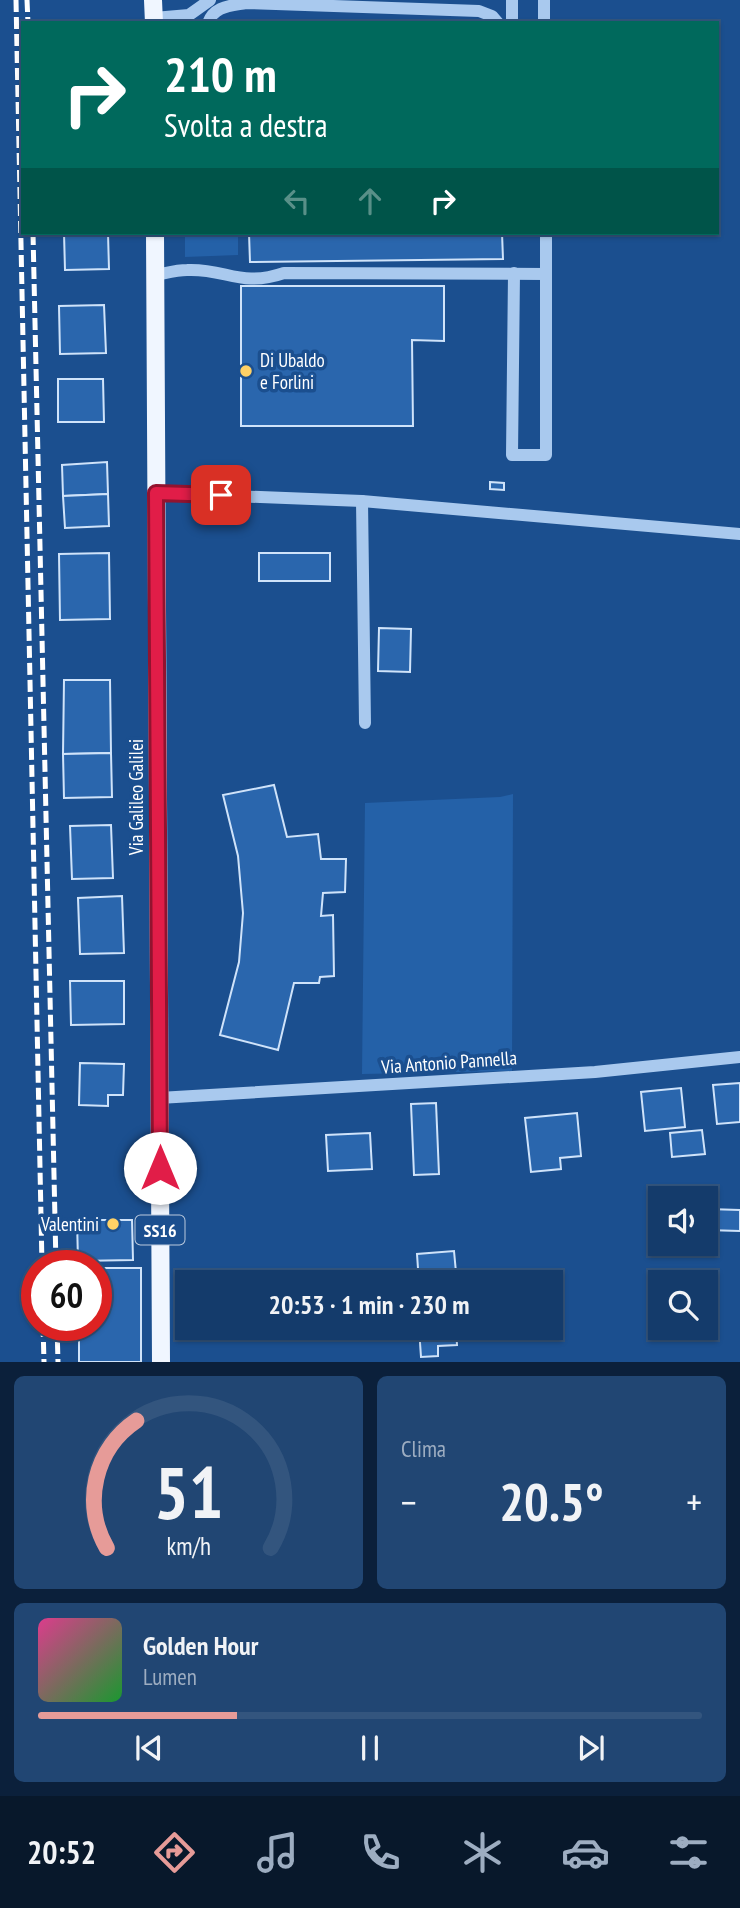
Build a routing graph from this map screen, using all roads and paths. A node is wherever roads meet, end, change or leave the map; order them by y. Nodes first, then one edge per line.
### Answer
1 (210, 0) edge
2 (249, 0) edge
3 (512, 0) edge
4 (544, 0) edge
5 (278, 5) junction
6 (154, 14) edge
7 (209, 21) edge
8 (496, 21) edge
9 (512, 21) edge
10 (544, 21) edge
11 (155, 235) edge
12 (546, 235) edge
13 (514, 273) junction
14 (546, 274) junction
15 (155, 275) junction
16 (156, 493) junction
17 (362, 500) junction
18 (740, 534) edge
19 (365, 723) dead end
20 (740, 1057) edge
21 (159, 1098) junction
22 (161, 1362) edge

1 - 6 street
2 - 5 street
3 - 9 street
4 - 10 street
5 - 7 street
5 - 8 street
11 - 15 main road, Via Galileo Galilei / SS16
12 - 14 street
13 - 14 street
13 - 14 street
13 - 15 street
15 - 16 main road, Via Galileo Galilei / SS16
16 - 17 street
16 - 21 main road, Via Galileo Galilei / SS16
17 - 18 street
17 - 19 street
20 - 21 street, Via Antonio Pannella
21 - 22 main road, Via Galileo Galilei / SS16

